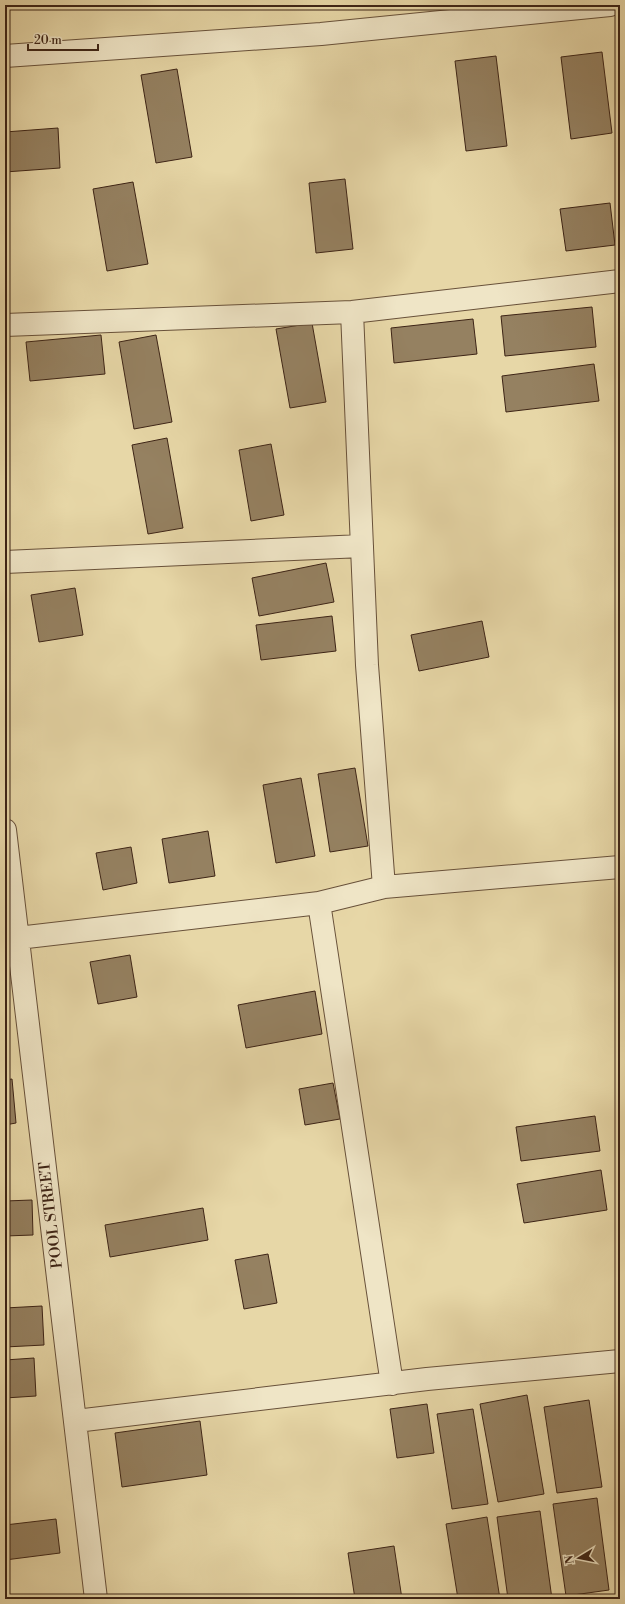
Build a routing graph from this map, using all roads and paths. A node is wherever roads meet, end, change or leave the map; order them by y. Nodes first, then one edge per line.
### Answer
1 (610, 5) edge
2 (5, 56) edge
3 (620, 281) edge
4 (352, 312) junction
5 (5, 325) edge
6 (362, 546) junction
7 (5, 562) edge
8 (5, 830) edge
9 (620, 867) edge
10 (384, 887) junction
11 (319, 904) junction
12 (18, 938) junction
13 (620, 1361) edge
14 (392, 1384) junction
15 (76, 1421) junction
16 (96, 1599) edge

1 - 2 street
3 - 4 street
4 - 5 street
4 - 6 street
6 - 7 street
6 - 10 street
8 - 12 street, POOL STREET
9 - 10 street
10 - 11 street
11 - 12 street
11 - 14 street
12 - 15 street, POOL STREET
13 - 14 street
14 - 15 street
15 - 16 street, POOL STREET

